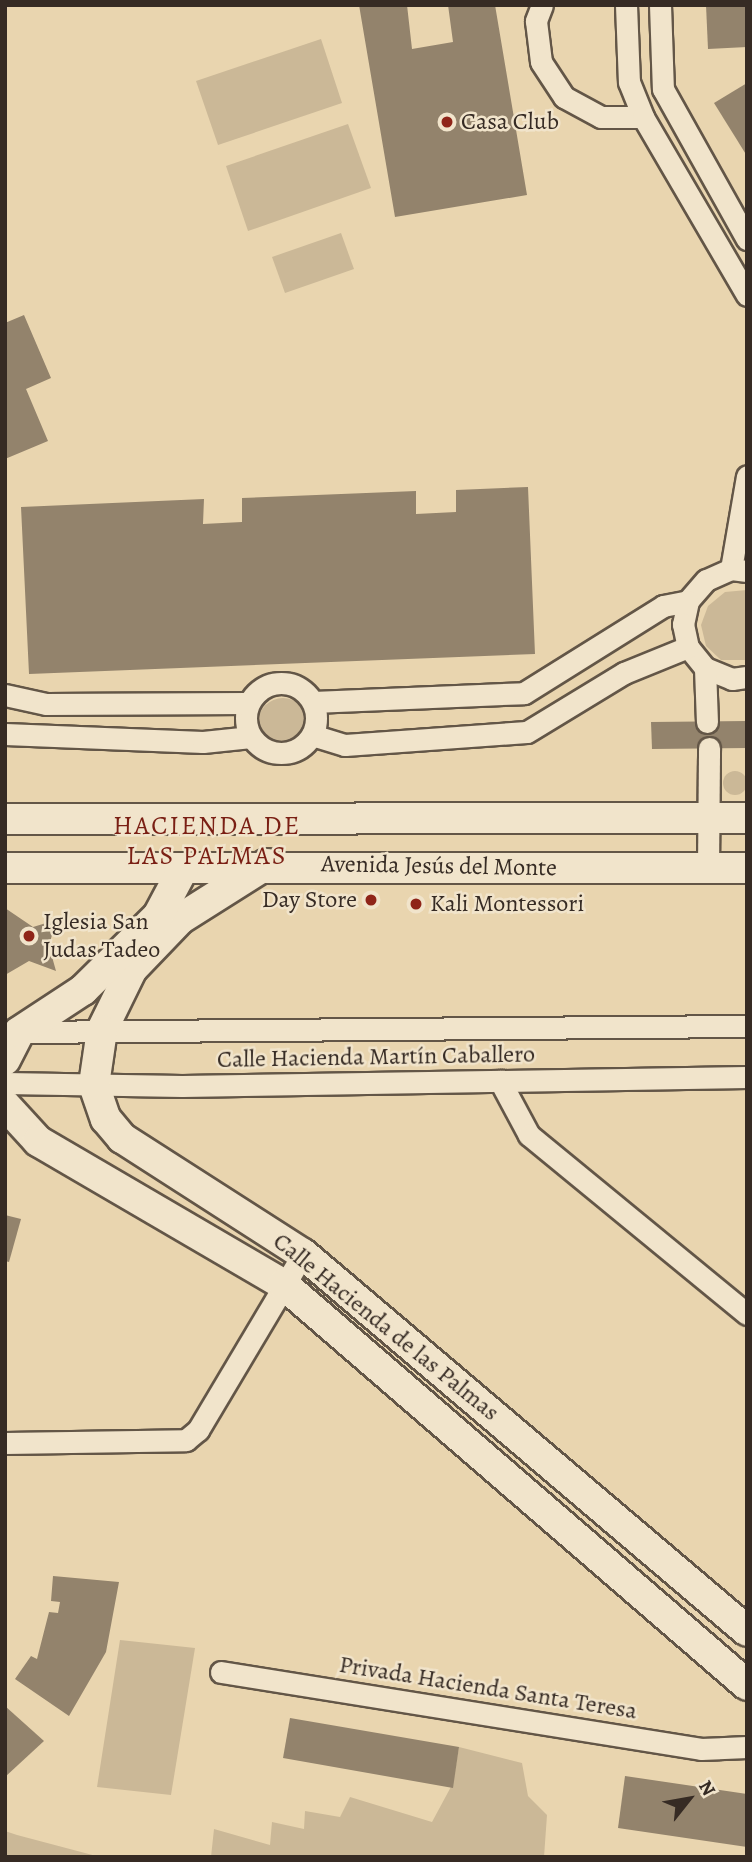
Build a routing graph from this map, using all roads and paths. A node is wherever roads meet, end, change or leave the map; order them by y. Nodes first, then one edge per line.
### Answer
1 (542, 5) edge
2 (626, 5) edge
3 (660, 5) edge
4 (643, 117) junction
5 (747, 239) edge
6 (747, 295) edge
7 (747, 477) edge
8 (739, 570) edge
9 (688, 601) junction
10 (688, 647) junction
11 (705, 668) junction
12 (747, 677) edge
13 (5, 695) edge
14 (313, 702) junction
15 (248, 703) junction
16 (707, 722) dead end
17 (5, 734) edge
18 (312, 735) junction
19 (251, 737) junction
20 (709, 748) dead end
21 (707, 817) junction
22 (747, 818) edge
23 (5, 819) edge
24 (267, 864) junction
25 (5, 868) edge
26 (747, 868) edge
27 (183, 869) junction
28 (708, 869) junction
29 (747, 1026) edge
30 (102, 1031) junction
31 (12, 1032) edge
32 (5, 1060) edge
33 (747, 1077) edge
34 (500, 1081) junction
35 (5, 1083) edge
36 (94, 1085) junction
37 (5, 1105) edge
38 (303, 1254) junction
39 (283, 1284) junction
40 (747, 1314) edge
41 (5, 1443) edge
42 (625, 1526) junction
43 (597, 1556) junction
44 (747, 1631) edge
45 (221, 1672) dead end
46 (747, 1685) edge
47 (747, 1747) edge

1 - 4 street
2 - 4 street
3 - 5 street
4 - 6 street
7 - 8 street
8 - 9 street
9 - 10 street
9 - 14 street
10 - 11 street
10 - 18 street
11 - 12 street
11 - 16 street
13 - 15 street
14 - 15 street
14 - 18 street
15 - 19 street
17 - 19 street
18 - 19 street
20 - 21 street
21 - 22 main road, Avenida Jesús del Monte
21 - 23 main road, Avenida Jesús del Monte
21 - 28 street
24 - 27 main road, Avenida Jesús del Monte
24 - 28 main road, Avenida Jesús del Monte
24 - 30 main road, Calle Hacienda de las Palmas
25 - 27 main road, Avenida Jesús del Monte
26 - 28 main road, Avenida Jesús del Monte
27 - 31 main road
29 - 30 street, Calle Hacienda Martín Caballero
30 - 31 street, Calle Hacienda Martín Caballero
30 - 36 main road, Calle Hacienda de las Palmas
31 - 32 main road
33 - 34 street, Calle Hacienda Martín Caballero
34 - 36 street, Calle Hacienda Martín Caballero
34 - 40 street
35 - 36 street, Calle Hacienda Martín Caballero
36 - 38 main road, Calle Hacienda de las Palmas
37 - 39 main road, Calle Hacienda de las Palmas
38 - 39 street
38 - 42 main road, Calle Hacienda de las Palmas
39 - 41 street
39 - 43 main road, Calle Hacienda de las Palmas
42 - 43 main road
42 - 44 main road, Calle Hacienda de las Palmas
43 - 46 main road, Calle Hacienda de las Palmas
45 - 47 street, Privada Hacienda Santa Teresa

